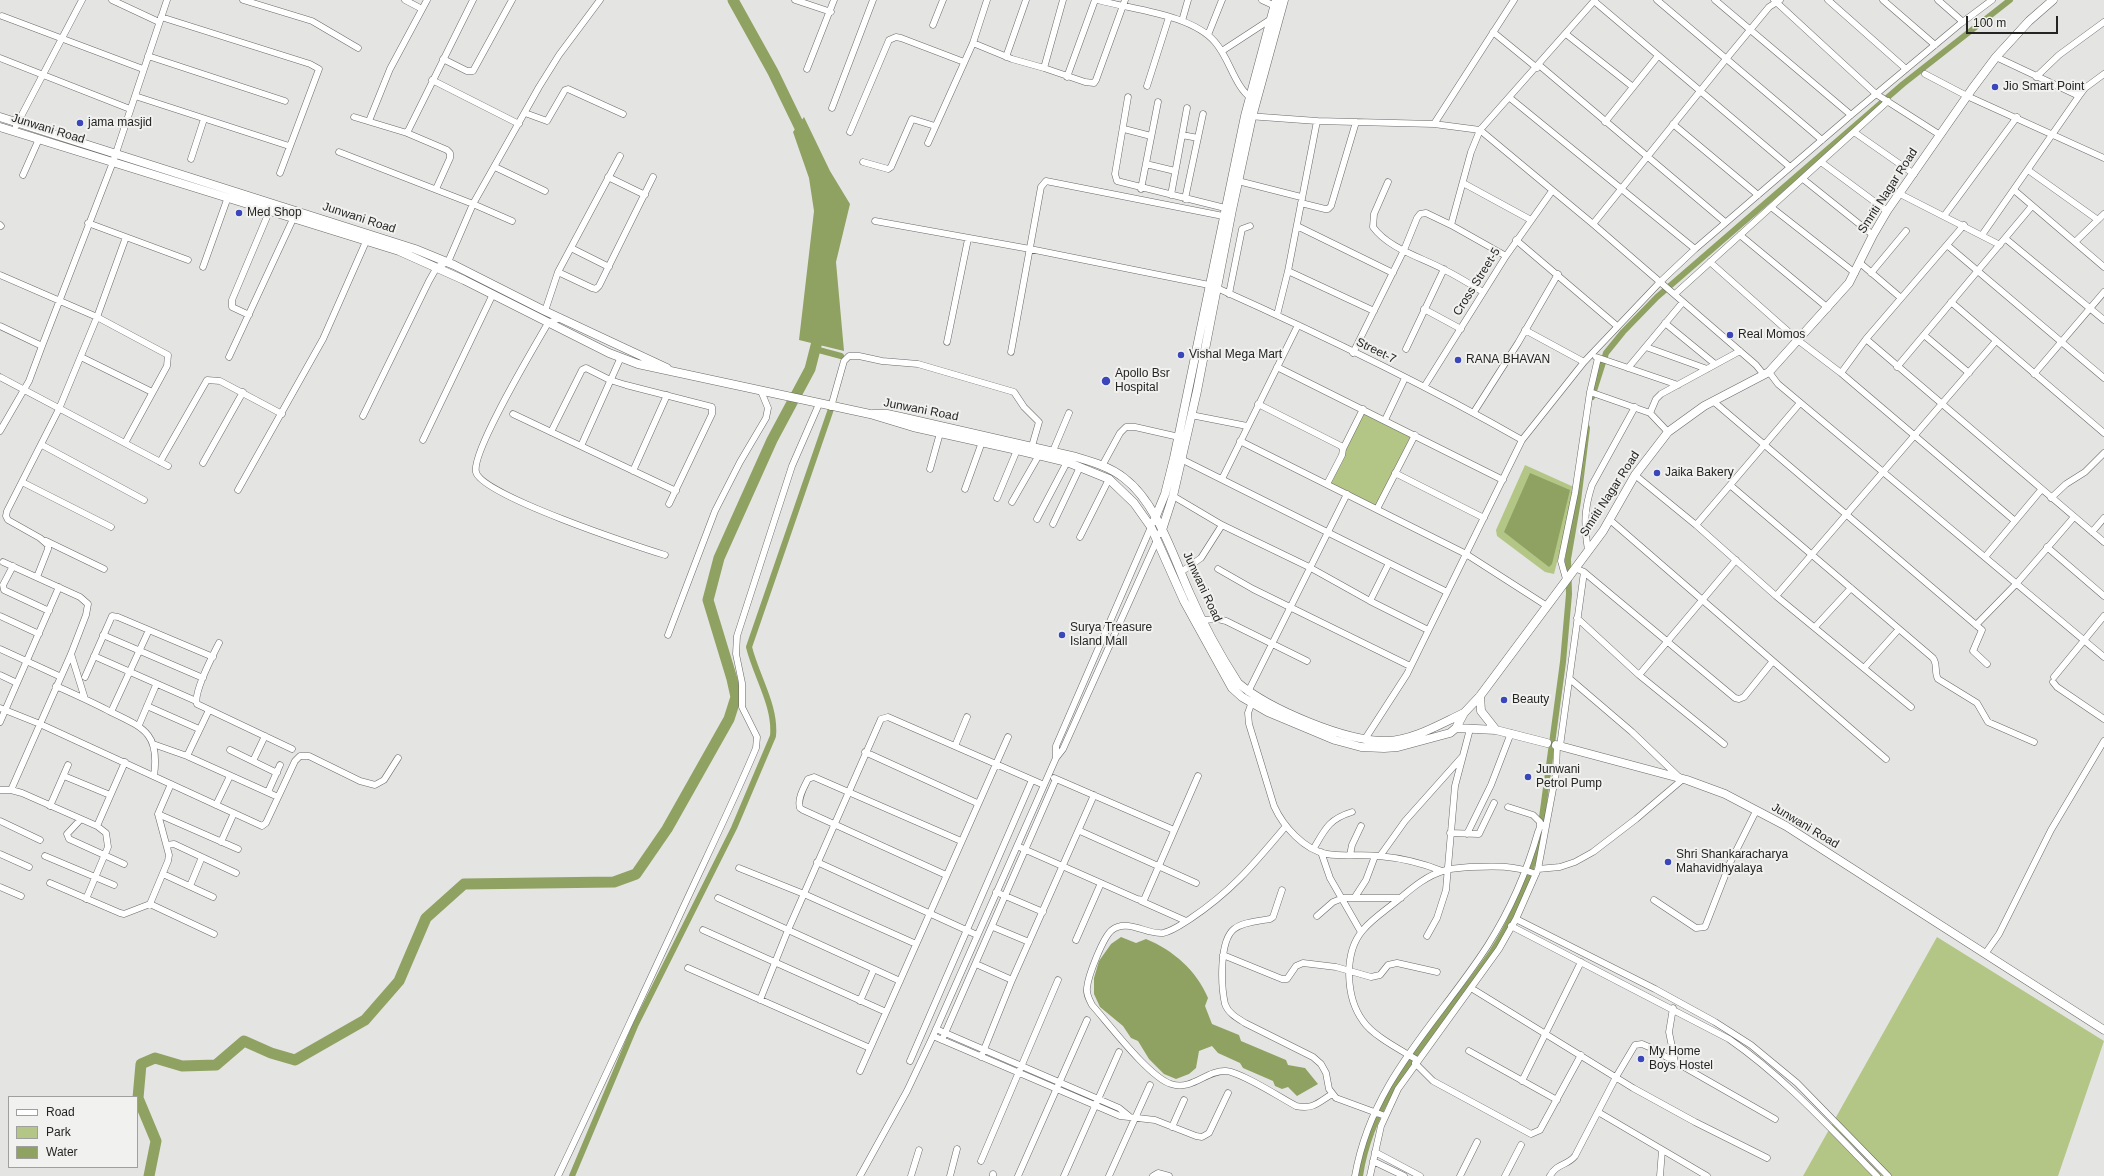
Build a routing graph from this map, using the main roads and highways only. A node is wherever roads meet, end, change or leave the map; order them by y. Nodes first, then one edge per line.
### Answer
1 (1284, 0) edge
2 (2052, 0) edge
3 (1275, 3) edge
4 (1253, 100) junction
5 (0, 117) edge
6 (1249, 117) junction
7 (0, 127) edge
8 (1227, 211) junction
9 (1213, 287) junction
10 (673, 372) junction
11 (870, 414) junction
12 (1156, 518) junction
13 (1151, 527) junction
14 (1162, 530) junction
15 (1157, 540) junction
16 (1480, 696) junction
17 (1251, 697) junction
18 (1464, 713) junction
19 (1302, 723) junction
20 (1456, 728) junction
21 (1496, 730) junction
22 (1547, 743) road end
23 (1558, 746) road end
24 (2104, 1030) edge

1 - 4 main road
2 - 16 main road, Smriti Nagar Road
3 - 4 main road
4 - 6 main road
5 - 10 main road, Junwani Road
6 - 8 main road
6 - 8 main road
7 - 10 main road, Junwani Road
8 - 9 main road
9 - 12 main road
9 - 14 main road
10 - 11 main road, Junwani Road
11 - 12 main road, Junwani Road
11 - 13 main road, Junwani Road
12 - 13 main road
12 - 14 main road, Junwani Road
13 - 15 main road, Junwani Road
14 - 15 main road
14 - 17 main road, Junwani Road
15 - 17 main road, Junwani Road
16 - 18 main road, Smriti Nagar Road
16 - 21 main road
17 - 19 main road, Junwani Road
18 - 19 main road, Junwani Road
18 - 20 main road
19 - 20 main road, Junwani Road
20 - 21 main road, Junwani Road
21 - 22 main road, Junwani Road
23 - 24 main road, Junwani Road

